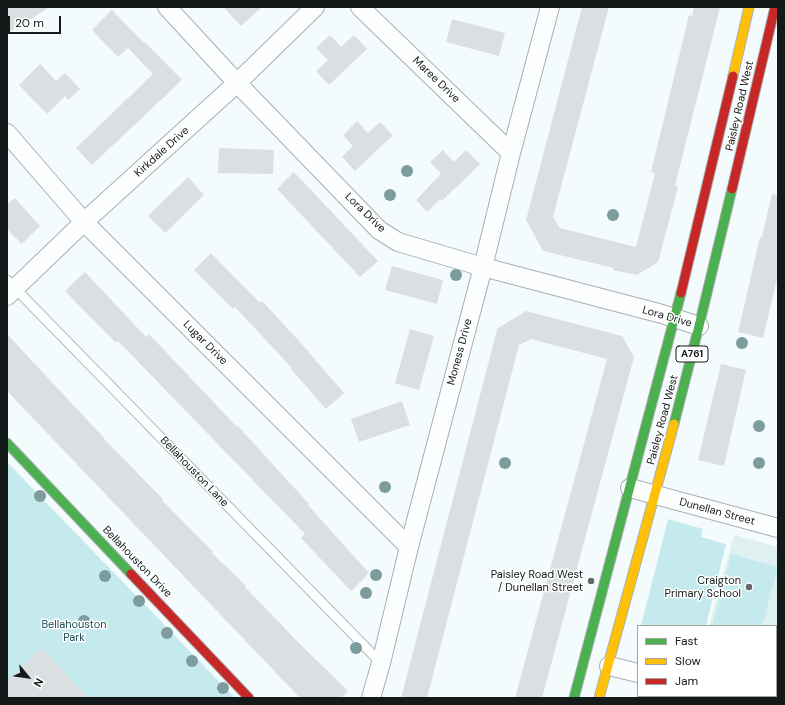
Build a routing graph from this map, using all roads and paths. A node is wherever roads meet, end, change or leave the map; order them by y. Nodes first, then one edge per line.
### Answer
1 (167, 7) edge
2 (315, 7) edge
3 (360, 7) edge
4 (550, 7) edge
5 (749, 7) edge
6 (776, 7) edge
7 (237, 83) junction
8 (7, 133) edge
9 (511, 153) junction
10 (84, 222) junction
11 (483, 267) junction
12 (10, 288) edge
13 (675, 319) junction
14 (699, 326) junction
15 (7, 443) edge
16 (630, 488) junction
17 (655, 495) junction
18 (778, 528) edge
19 (409, 547) junction
20 (382, 663) junction
21 (608, 666) junction
22 (637, 673) edge
23 (249, 698) edge
24 (371, 698) edge
25 (574, 698) edge
26 (599, 698) edge

1 - 7 street, Lora Drive
2 - 7 street, Kirkdale Drive
3 - 9 street, Maree Drive
4 - 9 street, Moness Drive
5 - 13 main road, Paisley Road West / A761
6 - 14 main road, Paisley Road West / A761
7 - 10 street, Kirkdale Drive
7 - 11 street, Lora Drive
8 - 10 street, Lugar Drive
9 - 11 street, Moness Drive
10 - 12 street, Kirkdale Drive
10 - 19 street, Lugar Drive
11 - 13 street, Lora Drive
11 - 19 street, Moness Drive
12 - 20 lane, Bellahouston Lane
13 - 14 street, Lora Drive
13 - 16 main road, Paisley Road West / A761
14 - 17 main road, Paisley Road West / A761
15 - 23 main road, Bellahouston Drive
16 - 17 street, Dunellan Street
16 - 25 main road, Paisley Road West / A761
17 - 18 street, Dunellan Street
17 - 21 main road, Paisley Road West / A761
19 - 20 street, Moness Drive
20 - 24 street, Moness Drive
21 - 22 street
21 - 26 main road, Paisley Road West / A761

